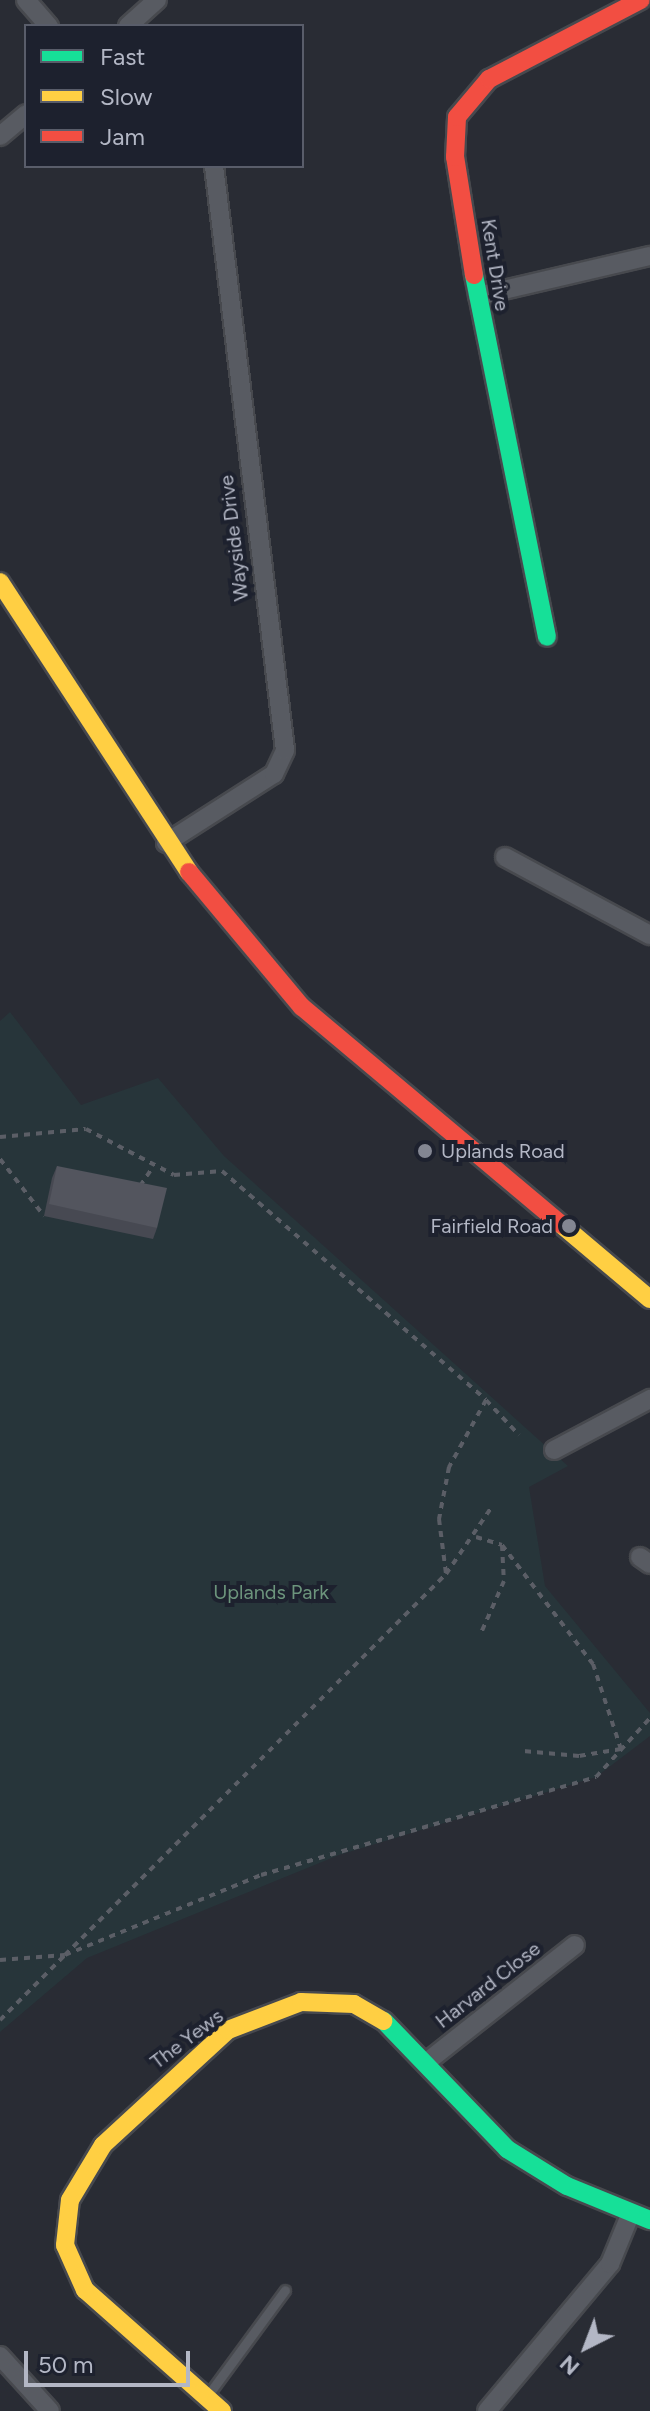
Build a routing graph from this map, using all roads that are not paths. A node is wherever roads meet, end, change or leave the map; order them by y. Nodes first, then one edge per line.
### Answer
1 (26, 0) edge
2 (157, 0) edge
3 (641, 0) edge
4 (47, 24) edge
5 (130, 24) edge
6 (24, 116) edge
7 (0, 136) edge
8 (214, 168) edge
9 (650, 256) edge
10 (478, 296) junction
11 (0, 582) edge
12 (547, 637) dead end
13 (166, 843) junction
14 (505, 857) dead end
15 (650, 935) edge
16 (650, 1297) edge
17 (650, 1399) edge
18 (554, 1450) dead end
19 (575, 1945) dead end
20 (428, 2061) junction
21 (631, 2213) junction
22 (650, 2220) edge
23 (285, 2290) dead end
24 (0, 2356) edge
25 (206, 2398) junction
26 (50, 2411) edge
27 (222, 2411) edge
28 (487, 2411) edge

1 - 4 street
2 - 5 street
3 - 10 street, Kent Drive
6 - 7 street
8 - 13 street, Wayside Drive
9 - 10 street
10 - 12 street, Kent Drive
11 - 13 street
13 - 16 street
14 - 15 street
17 - 18 street
19 - 20 street, Harvard Close
20 - 21 street, The Yews
20 - 25 street, The Yews
21 - 22 street, The Yews
21 - 28 street
23 - 25 lane
24 - 26 street
25 - 27 street, The Yews

